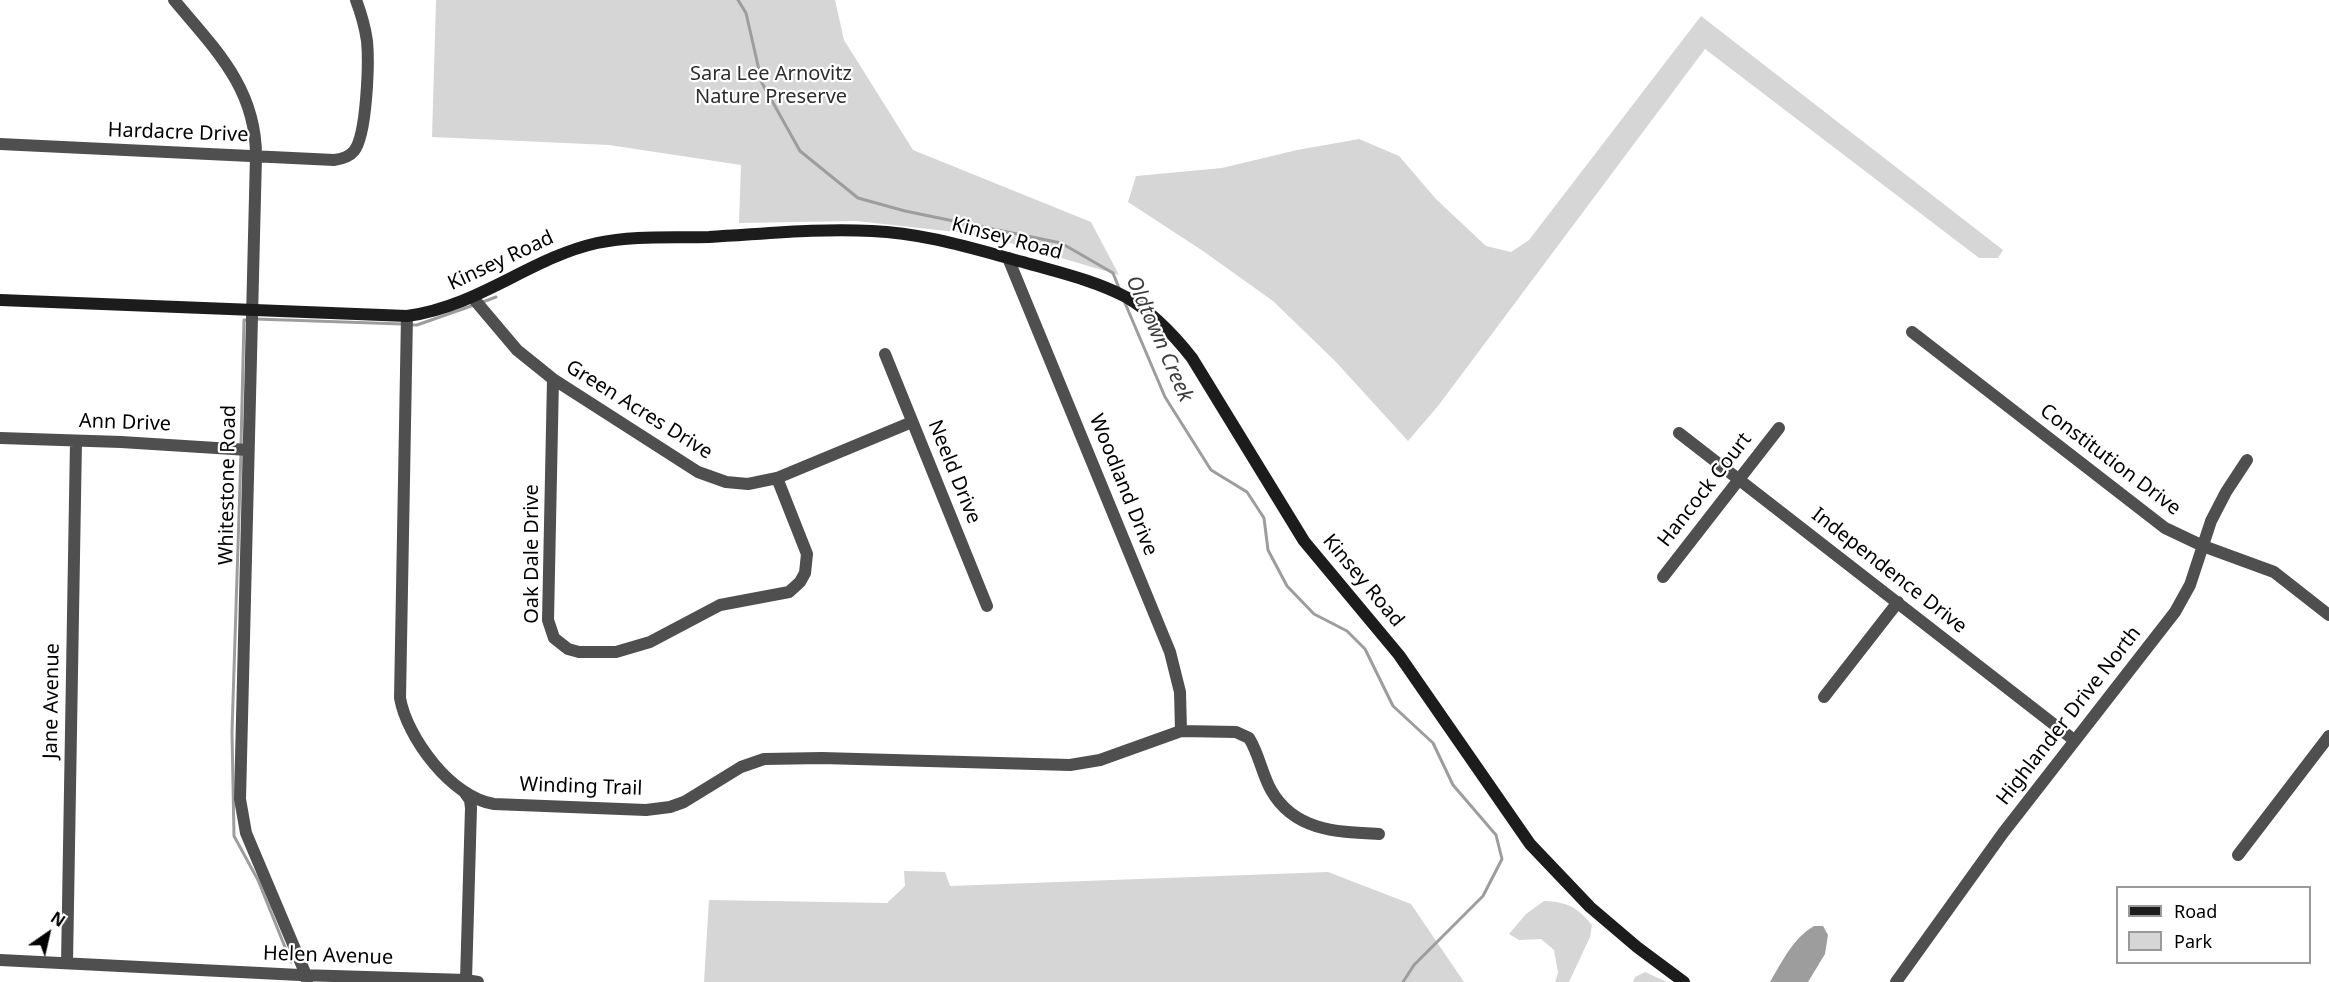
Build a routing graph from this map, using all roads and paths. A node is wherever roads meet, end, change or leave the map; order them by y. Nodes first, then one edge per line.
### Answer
1 (174, 0) edge
2 (356, 0) edge
3 (0, 144) edge
4 (256, 156) junction
5 (1008, 258) junction
6 (472, 298) junction
7 (0, 300) edge
8 (252, 310) junction
9 (407, 316) junction
10 (1912, 332) dead end
11 (885, 354) dead end
12 (554, 380) junction
13 (912, 422) junction
14 (1779, 428) dead end
15 (1679, 433) dead end
16 (0, 438) edge
17 (76, 441) junction
18 (248, 450) junction
19 (2247, 460) dead end
20 (777, 478) junction
21 (1738, 478) junction
22 (2203, 546) junction
23 (1663, 577) dead end
24 (1898, 602) junction
25 (987, 606) dead end
26 (2329, 615) edge
27 (1824, 697) dead end
28 (1181, 731) junction
29 (2329, 736) edge
30 (2074, 740) junction
31 (465, 793) junction
32 (1379, 834) dead end
33 (2238, 855) dead end
34 (0, 960) edge
35 (67, 963) junction
36 (307, 978) edge
37 (472, 981) edge
38 (1684, 982) edge
39 (1896, 982) edge

1 - 4 street, Whitestone Road
2 - 4 street, Hardacre Drive
3 - 4 street, Hardacre Drive
4 - 8 street, Whitestone Road
5 - 6 street, Kinsey Road
5 - 28 street, Woodland Drive
5 - 38 street, Kinsey Road
6 - 9 street, Kinsey Road
6 - 12 street, Green Acres Drive
7 - 8 street, Kinsey Road
8 - 9 street, Kinsey Road
8 - 18 street, Whitestone Road
9 - 31 street, Winding Trail
10 - 22 street, Constitution Drive
11 - 13 street, Neeld Drive
12 - 20 street, Green Acres Drive
12 - 20 street, Oak Dale Drive
13 - 20 street, Green Acres Drive
13 - 25 street, Neeld Drive
14 - 21 street, Hancock Court
15 - 21 street, Independence Drive
16 - 17 street, Ann Drive
17 - 18 street, Ann Drive
17 - 35 street, Jane Avenue
18 - 36 street, Whitestone Road
19 - 22 street, Highlander Drive North
21 - 23 street, Hancock Court
21 - 24 street, Independence Drive
22 - 26 street, Constitution Drive
22 - 30 street, Highlander Drive North
24 - 27 street
24 - 30 street, Independence Drive
28 - 31 street, Winding Trail
28 - 32 street
29 - 33 street
30 - 39 street, Highlander Drive North
31 - 37 street, Helen Avenue
34 - 35 street, Helen Avenue
35 - 36 street, Helen Avenue
36 - 37 street, Helen Avenue

